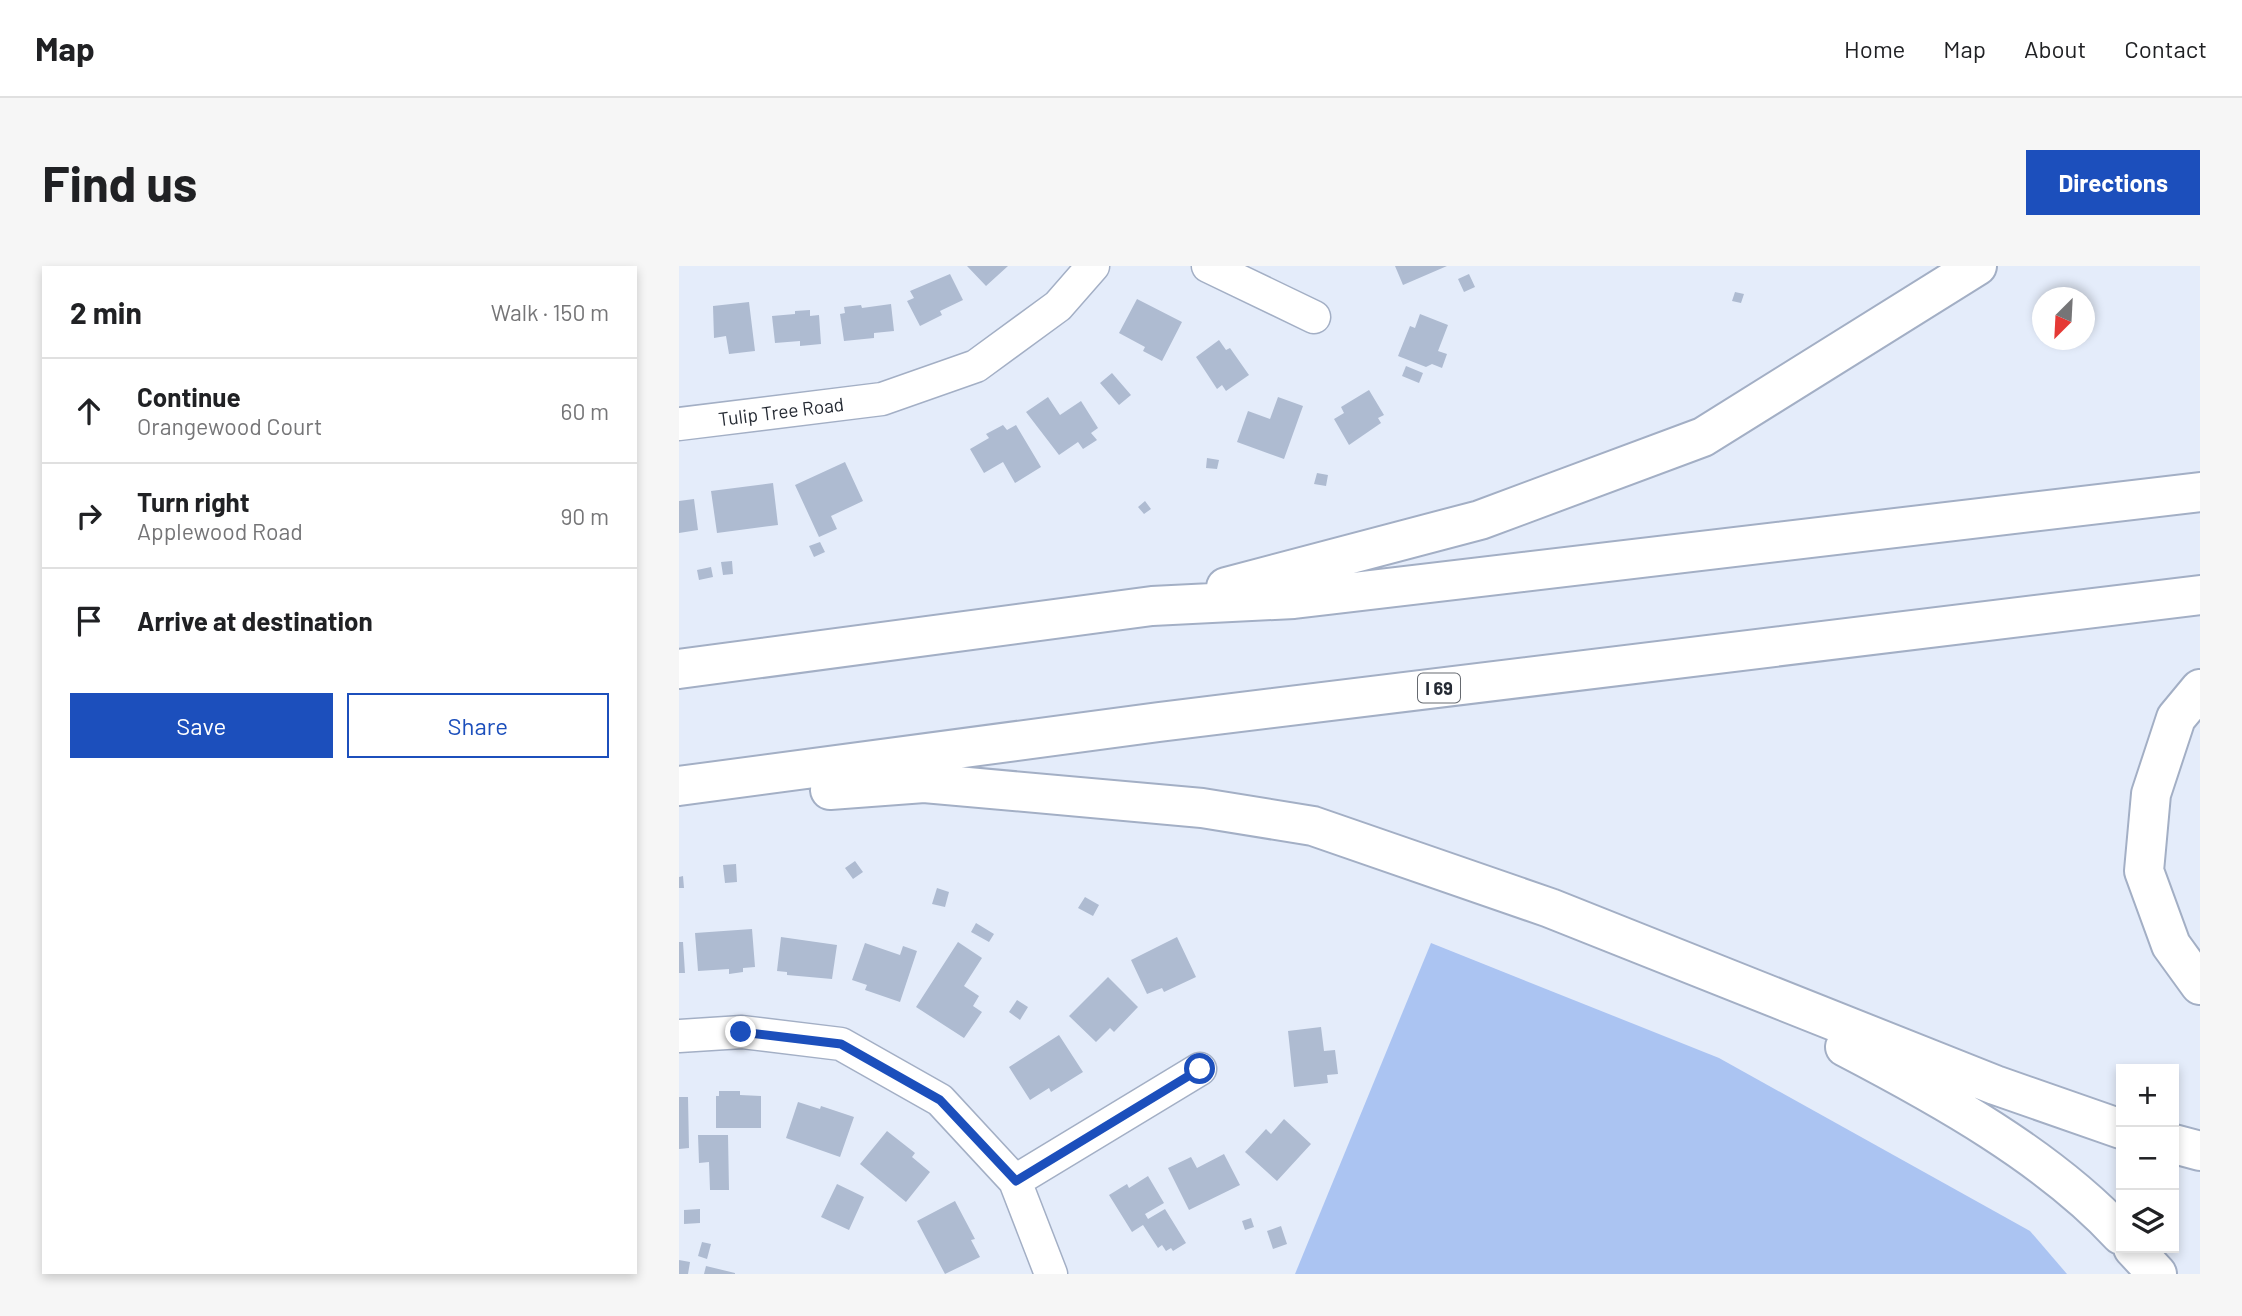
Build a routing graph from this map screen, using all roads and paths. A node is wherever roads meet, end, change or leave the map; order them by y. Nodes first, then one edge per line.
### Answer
1 (1093, 266) edge
2 (1208, 266) edge
3 (1977, 266) edge
4 (1314, 317) dead end
5 (679, 424) edge
6 (2200, 492) edge
7 (2200, 595) edge
8 (1152, 606) junction
9 (679, 669) edge
10 (2200, 689) edge
11 (679, 786) edge
12 (679, 801) edge
13 (1666, 953) junction
14 (2200, 985) edge
15 (679, 1036) edge
16 (1200, 1069) dead end
17 (2116, 1127) edge
18 (2179, 1145) edge
19 (2200, 1151) edge
20 (1016, 1181) junction
21 (2116, 1231) edge
22 (2138, 1253) edge
23 (1051, 1274) edge
24 (2157, 1274) edge

1 - 5 street, Tulip Tree Road
2 - 4 street
3 - 8 highway
6 - 8 highway
7 - 11 highway, I 69
8 - 9 highway
10 - 14 highway
12 - 13 highway
13 - 17 highway
13 - 21 highway
15 - 20 street
16 - 20 street
18 - 19 highway
20 - 23 street
22 - 24 highway

